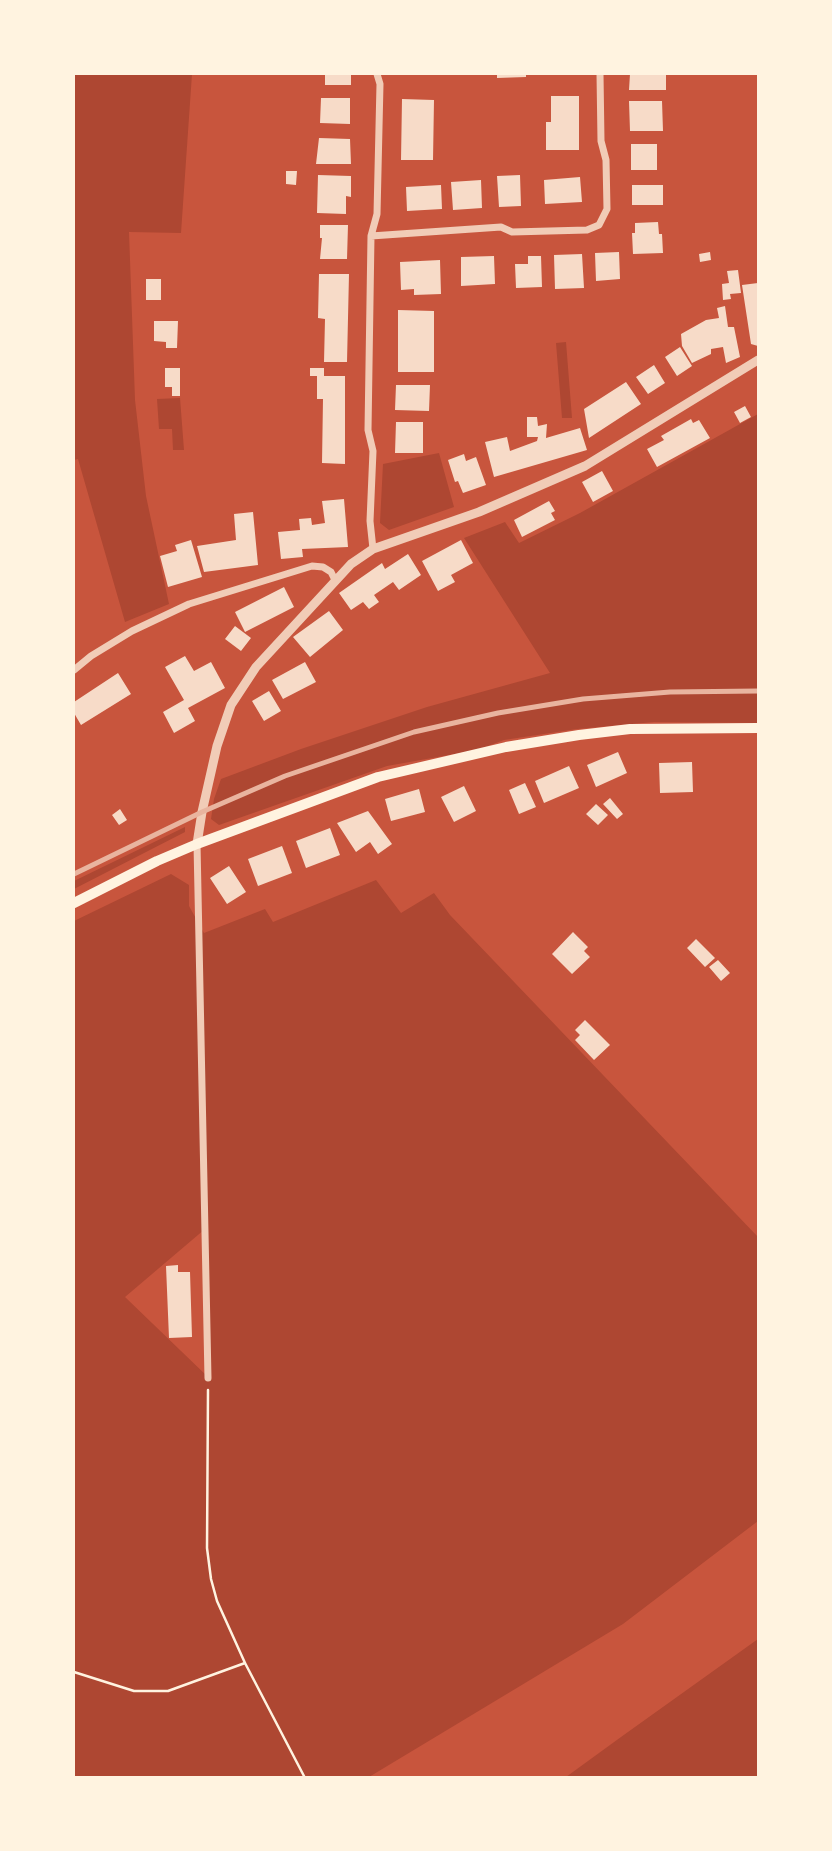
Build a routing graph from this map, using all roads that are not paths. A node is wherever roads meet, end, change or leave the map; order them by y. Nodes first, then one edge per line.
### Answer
1 (377, 74) edge
2 (600, 74) edge
3 (371, 236) junction
4 (758, 360) edge
5 (373, 549) junction
6 (335, 580) junction
7 (74, 670) edge
8 (758, 728) edge
9 (197, 844) junction
10 (74, 903) edge
11 (208, 1378) road end

1 - 3 street
2 - 3 street
3 - 5 street
4 - 5 street
5 - 6 street
6 - 7 street
6 - 9 street
8 - 9 main road
9 - 10 main road
9 - 11 street

